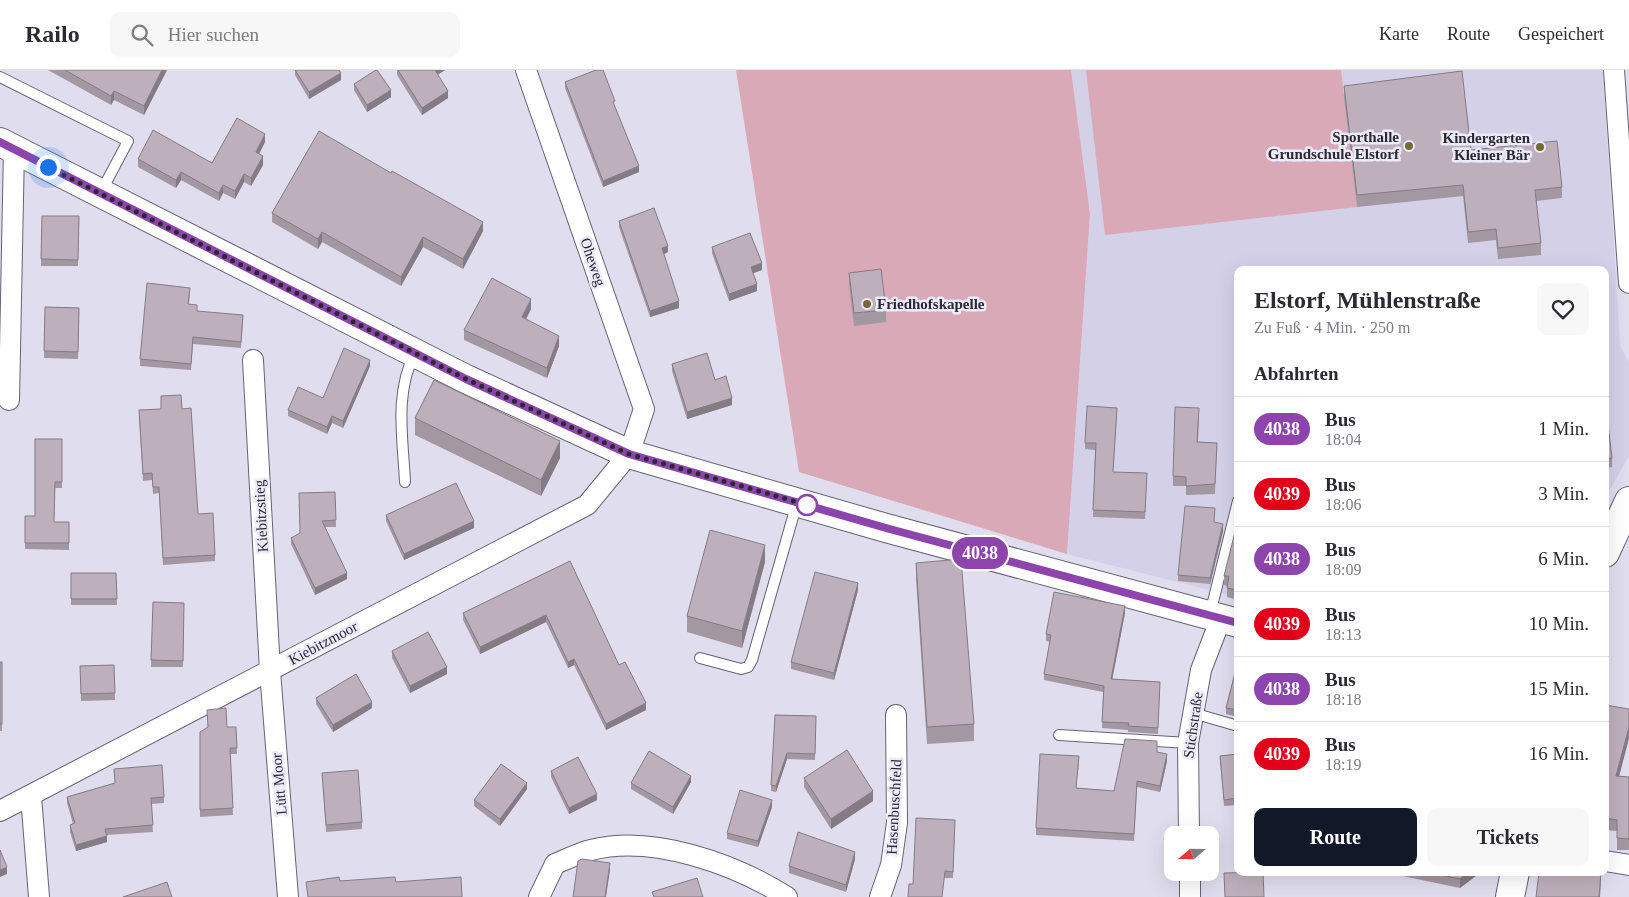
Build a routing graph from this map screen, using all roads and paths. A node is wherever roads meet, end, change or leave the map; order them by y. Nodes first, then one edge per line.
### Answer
1 (526, 70) edge
2 (1614, 70) edge
3 (0, 77) edge
4 (7, 146) edge
5 (101, 193) junction
6 (1629, 283) edge
7 (415, 354) junction
8 (253, 360) dead end
9 (10, 400) dead end
10 (629, 454) junction
11 (405, 482) dead end
12 (1629, 500) edge
13 (797, 502) junction
14 (1234, 532) edge
15 (1609, 544) edge
16 (1223, 618) edge
17 (700, 658) dead end
18 (270, 671) junction
19 (1193, 713) junction
20 (896, 715) dead end
21 (1234, 725) edge
22 (1059, 735) dead end
23 (1188, 743) junction
24 (31, 796) junction
25 (0, 811) edge
26 (1189, 826) edge
27 (1609, 862) edge
28 (1629, 865) edge
29 (1514, 876) edge
30 (1190, 881) edge
31 (39, 897) edge
32 (288, 897) edge
33 (539, 897) edge
34 (787, 897) edge
35 (880, 897) edge
36 (1190, 897) edge
37 (1510, 897) edge

1 - 10 street, Oheweg
2 - 6 street
3 - 5 lane
4 - 5 main road
4 - 9 street
5 - 7 main road
7 - 10 main road
7 - 11 lane
8 - 18 street, Kiebitzstieg
10 - 13 main road
10 - 18 street, Kiebitzmoor
12 - 15 main road
13 - 16 main road
13 - 17 lane
14 - 16 lane
16 - 19 street, Stichstraße
18 - 24 street, Kiebitzmoor
18 - 32 street, Lütt Moor
19 - 21 lane
19 - 23 street, Stichstraße
20 - 35 street, Hasenbuschfeld
22 - 23 lane
23 - 26 street, Stichstraße
24 - 25 street, Kiebitzmoor
24 - 31 street
27 - 28 street
29 - 37 main road
30 - 36 street
33 - 34 street

